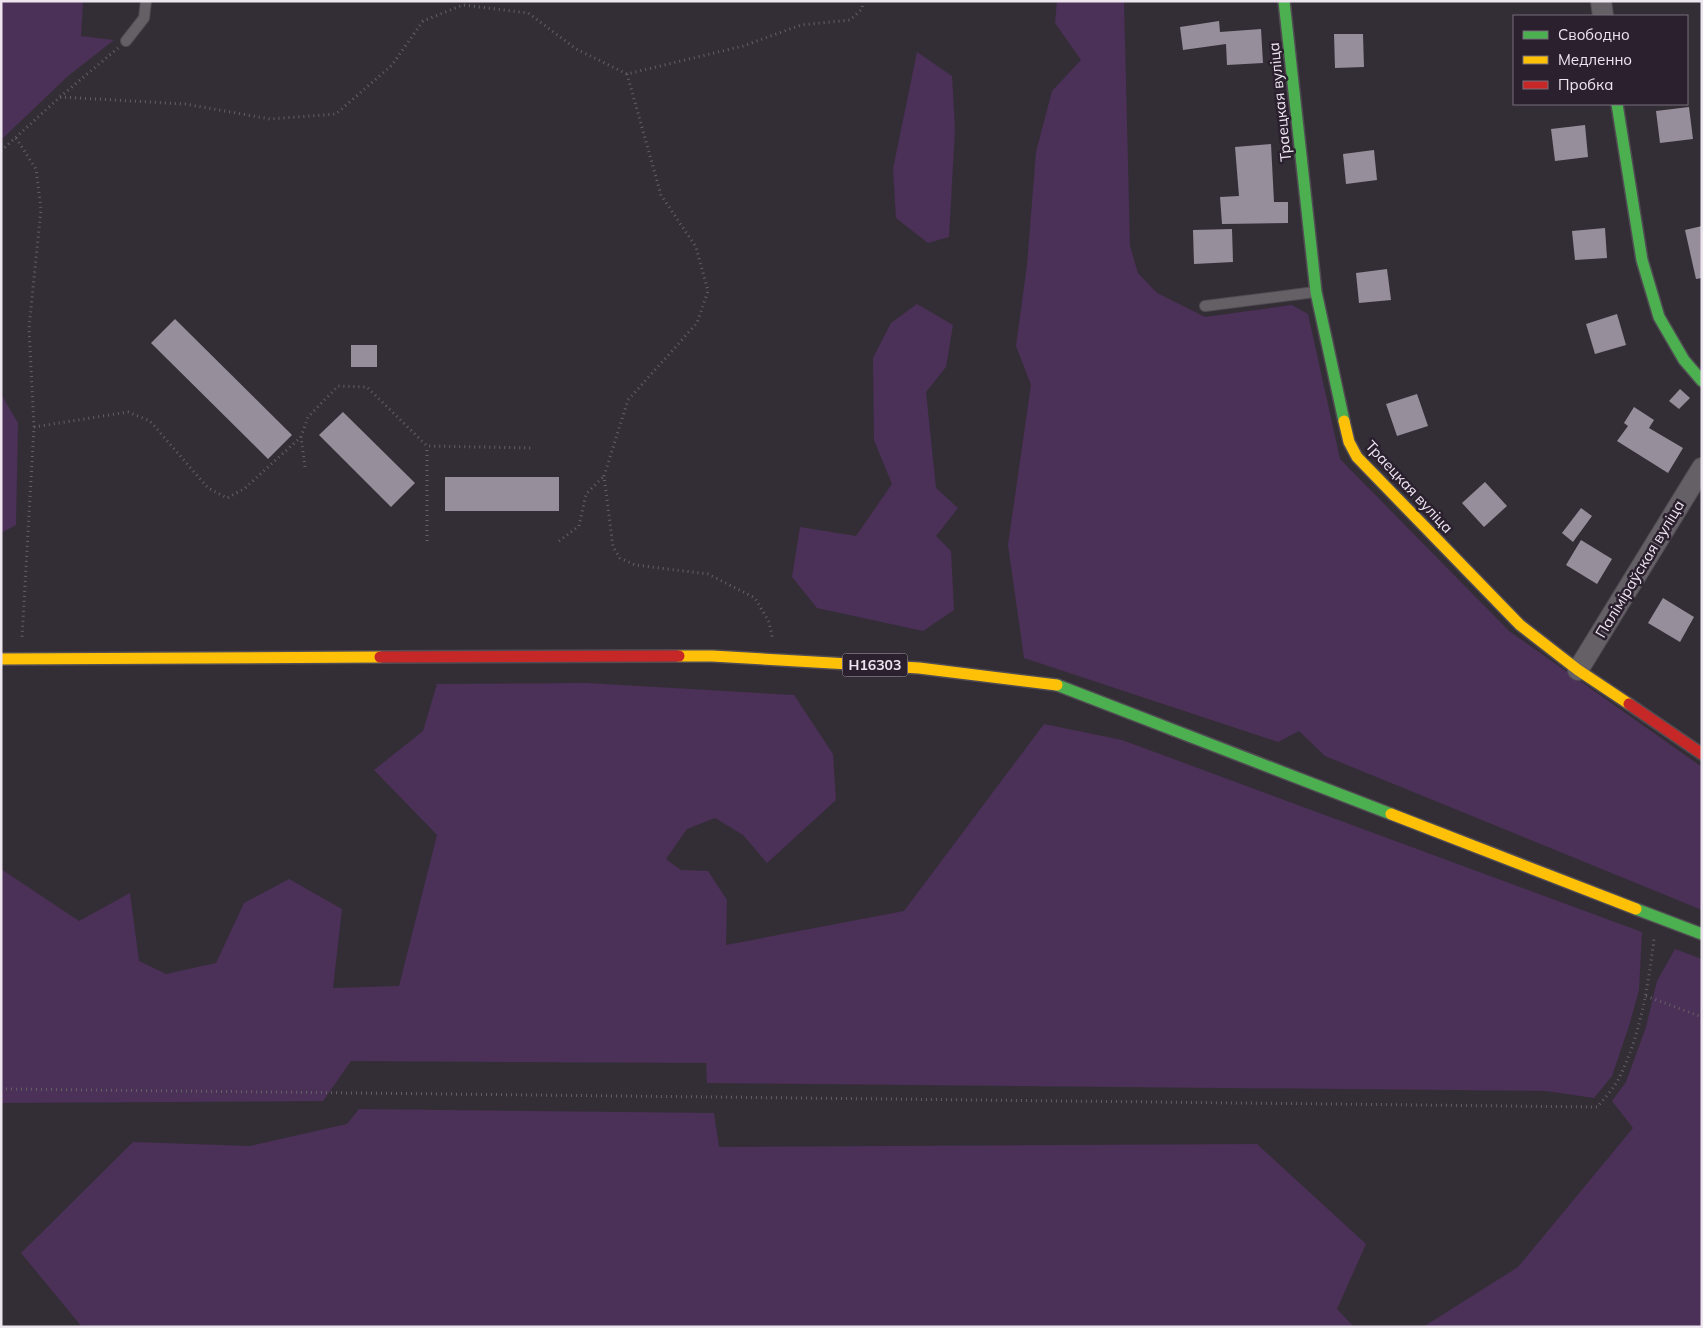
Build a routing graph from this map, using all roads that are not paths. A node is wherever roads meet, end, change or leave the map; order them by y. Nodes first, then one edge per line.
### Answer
1 (146, 1) edge
2 (1284, 1) edge
3 (1601, 1) edge
4 (1603, 15) edge
5 (126, 41) road end
6 (1617, 105) edge
7 (1316, 292) junction
8 (1205, 306) dead end
9 (1702, 381) edge
10 (1702, 468) edge
11 (1, 659) edge
12 (1578, 670) junction
13 (1702, 754) edge
14 (1702, 934) edge

1 - 5 lane
2 - 7 main road, Траецкая вуліца
3 - 4 street
6 - 9 main road
7 - 8 lane
7 - 12 main road, Траецкая вуліца
10 - 12 street, Паліміраўская вуліца
11 - 14 main road, Н16303
12 - 13 main road, Траецкая вуліца

